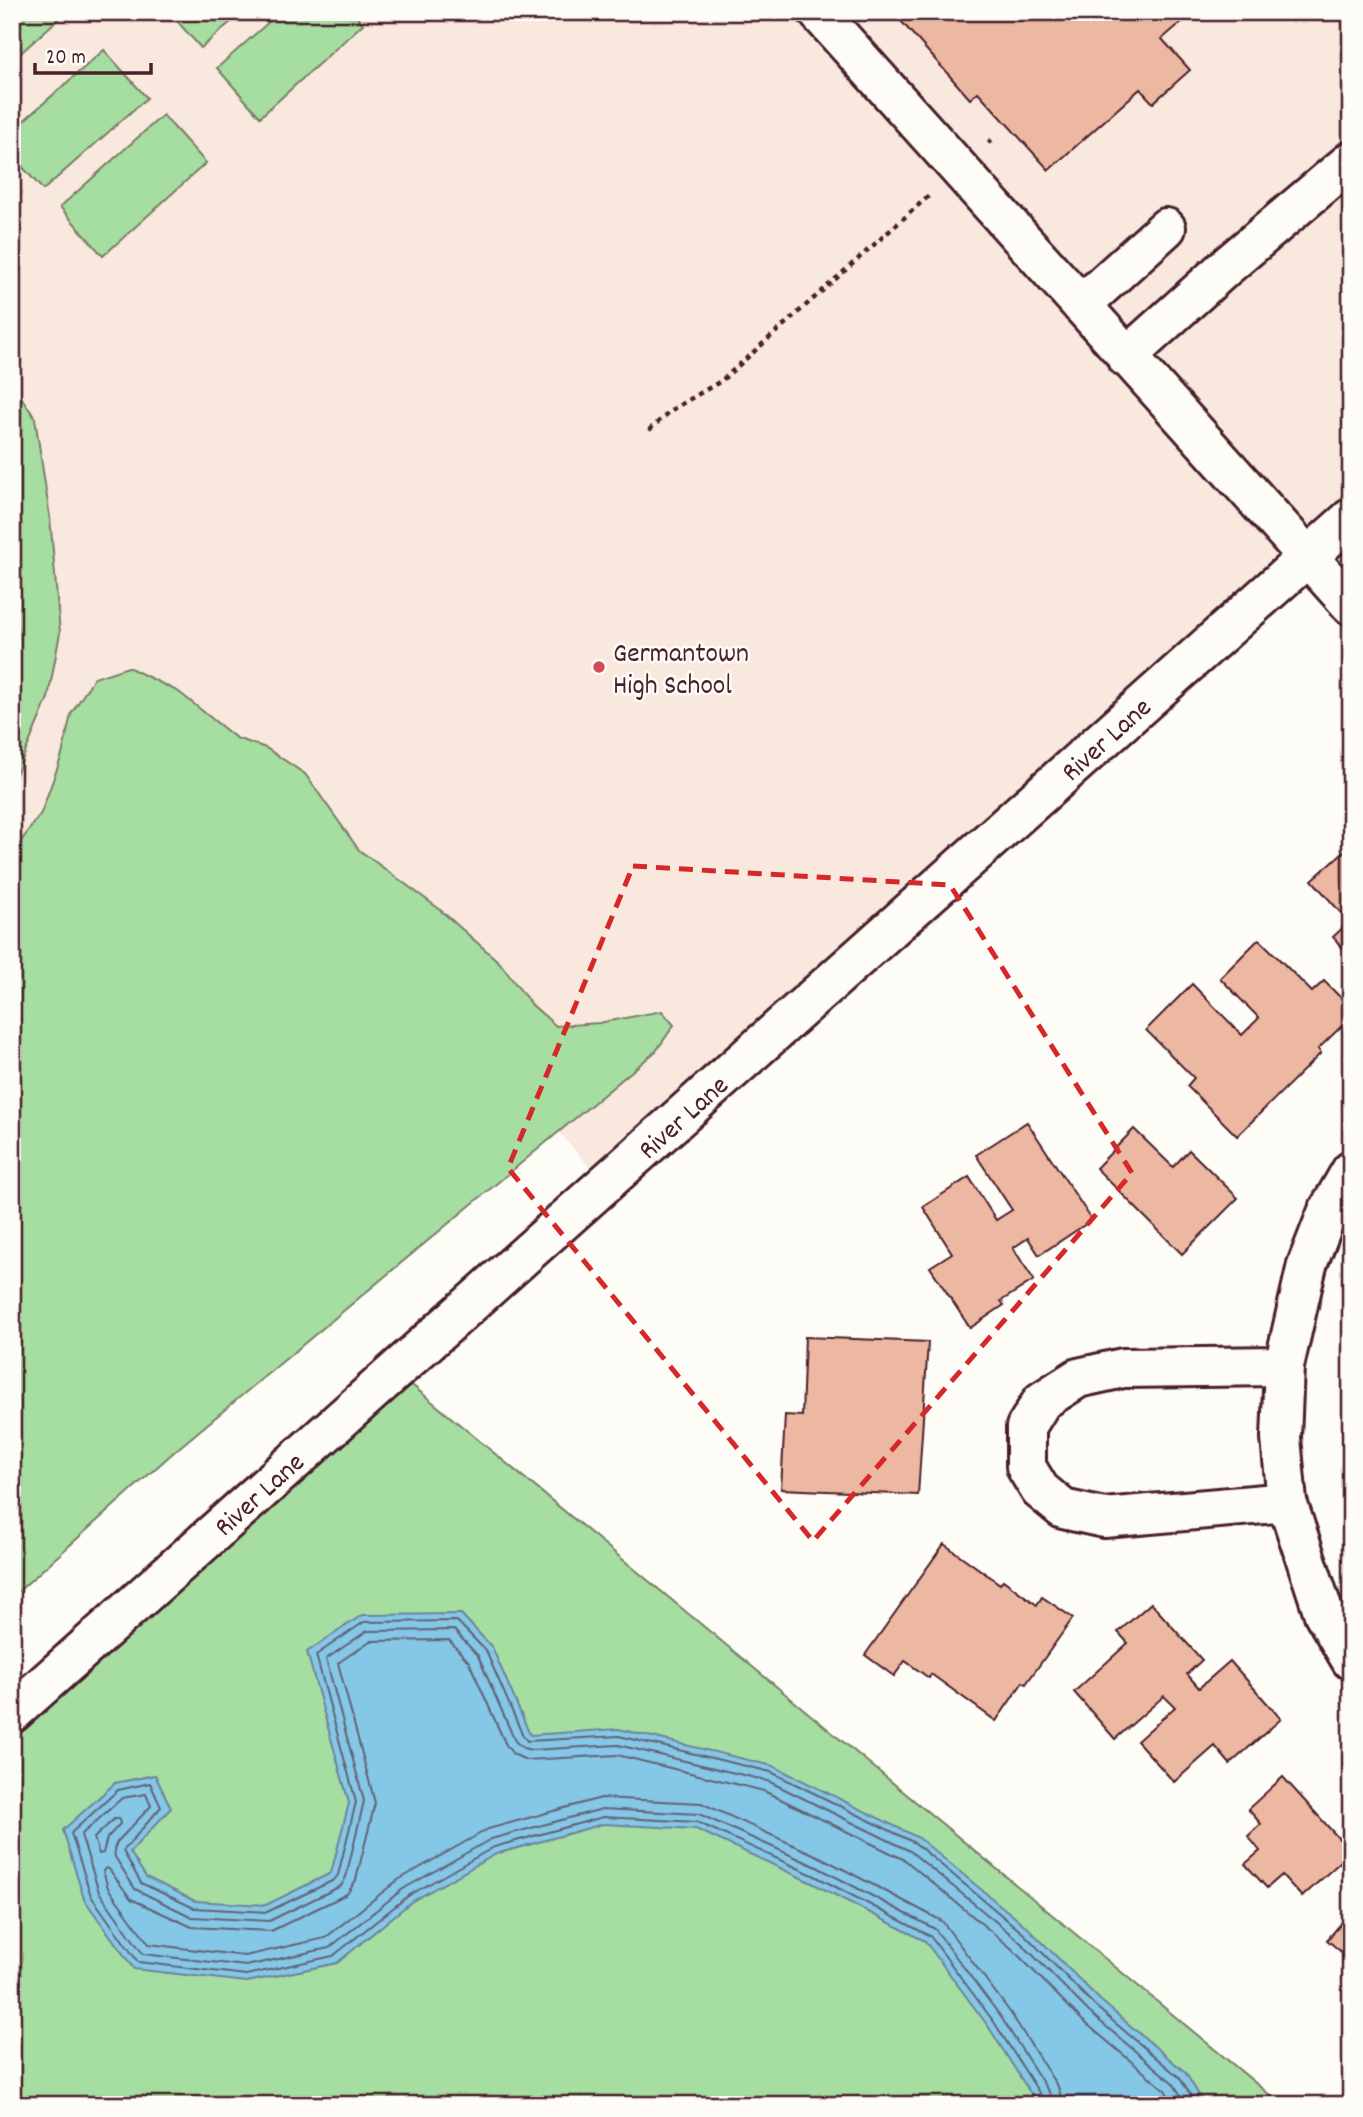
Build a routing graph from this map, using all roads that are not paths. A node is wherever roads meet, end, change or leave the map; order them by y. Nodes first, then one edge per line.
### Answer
1 (818, 12) edge
2 (1351, 161) edge
3 (1166, 228) dead end
4 (1081, 305) junction
5 (1126, 357) junction
6 (1351, 519) edge
7 (1307, 558) junction
8 (1351, 605) edge
9 (1351, 1171) edge
10 (1284, 1366) junction
11 (1287, 1502) junction
12 (1351, 1660) edge
13 (12, 1713) edge

1 - 4 street
2 - 5 street
3 - 4 street
4 - 5 street
5 - 7 street
6 - 7 street, River Lane
7 - 8 street
7 - 13 street, River Lane
9 - 10 street
10 - 11 street
10 - 11 street
11 - 12 street

